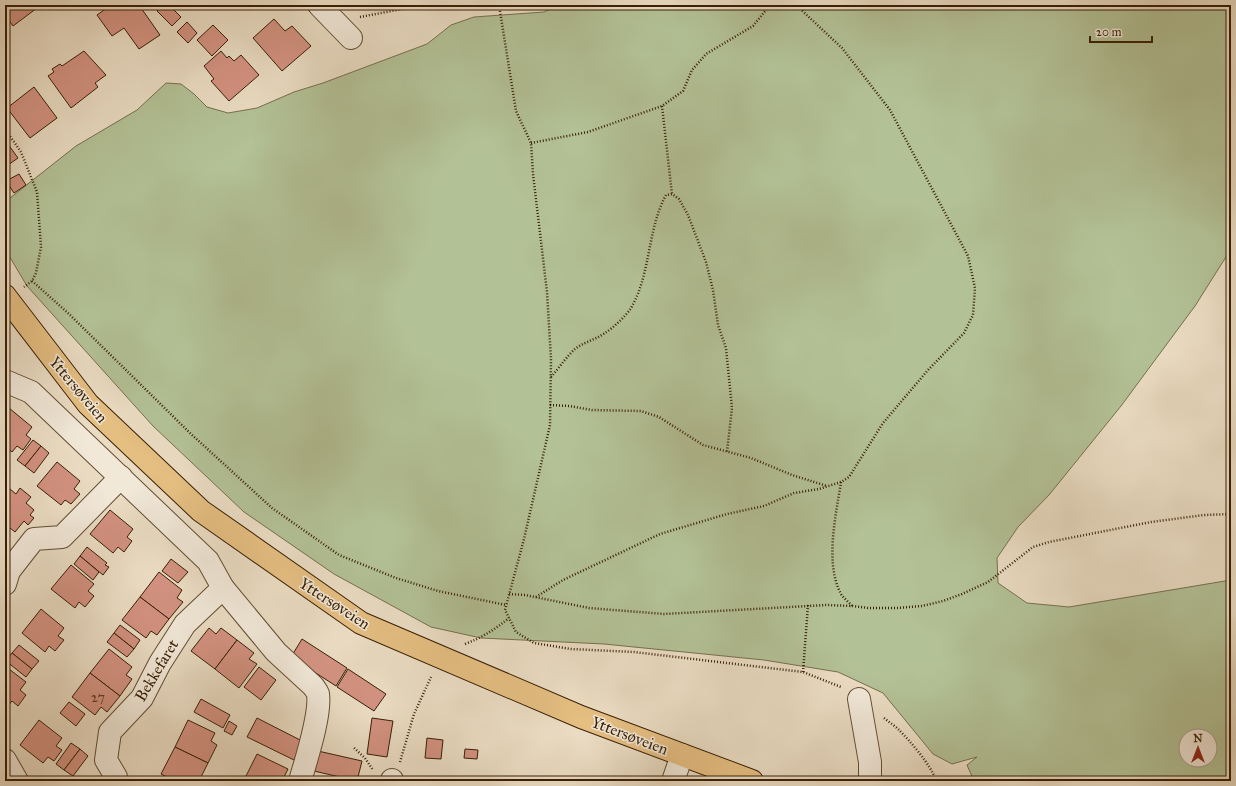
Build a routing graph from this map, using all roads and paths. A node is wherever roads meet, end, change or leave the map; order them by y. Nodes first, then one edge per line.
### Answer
1 (319, 5) edge
2 (416, 5) edge
3 (499, 5) edge
4 (770, 5) edge
5 (796, 5) edge
6 (367, 16) dead end
7 (351, 38) dead end
8 (662, 106) junction
9 (5, 129) edge
10 (531, 143) junction
11 (672, 194) junction
12 (32, 281) junction
13 (6, 297) edge
14 (550, 377) junction
15 (5, 381) edge
16 (550, 405) junction
17 (727, 452) junction
18 (121, 477) junction
19 (841, 482) junction
20 (828, 486) junction
21 (1231, 514) edge
22 (5, 584) edge
23 (223, 588) junction
24 (509, 594) junction
25 (536, 597) junction
26 (506, 605) junction
27 (808, 605) junction
28 (853, 606) junction
29 (509, 618) junction
30 (442, 658) junction
31 (803, 672) junction
32 (859, 700) junction
33 (354, 748) dead end
34 (682, 755) junction
35 (5, 760) edge
36 (972, 776) dead end
37 (386, 779) edge
38 (17, 781) edge
39 (114, 781) edge
40 (300, 781) edge
41 (673, 781) edge
42 (752, 781) edge
43 (870, 781) edge
44 (936, 781) edge
45 (961, 781) edge

1 - 7 street
2 - 6 path
3 - 10 path
4 - 8 path
5 - 19 path
8 - 10 path
8 - 11 path
9 - 12 path
10 - 14 path
11 - 14 path
11 - 17 path
12 - 13 path
12 - 26 path
13 - 30 main road, Yttersøveien
14 - 16 path
15 - 18 street
16 - 17 path
16 - 24 path
17 - 20 path
18 - 22 street
18 - 23 street
19 - 20 path
19 - 28 path
20 - 25 path
21 - 28 path
23 - 39 street, Bekkefaret
23 - 40 street
24 - 25 path
24 - 26 path
25 - 27 path
26 - 29 path
27 - 28 path
27 - 31 path
29 - 30 path
29 - 31 path
30 - 34 main road, Yttersøveien
30 - 37 path
31 - 32 path
32 - 43 street
32 - 44 path
33 - 37 path
34 - 41 street
34 - 42 main road, Yttersøveien
35 - 38 street
36 - 45 path

